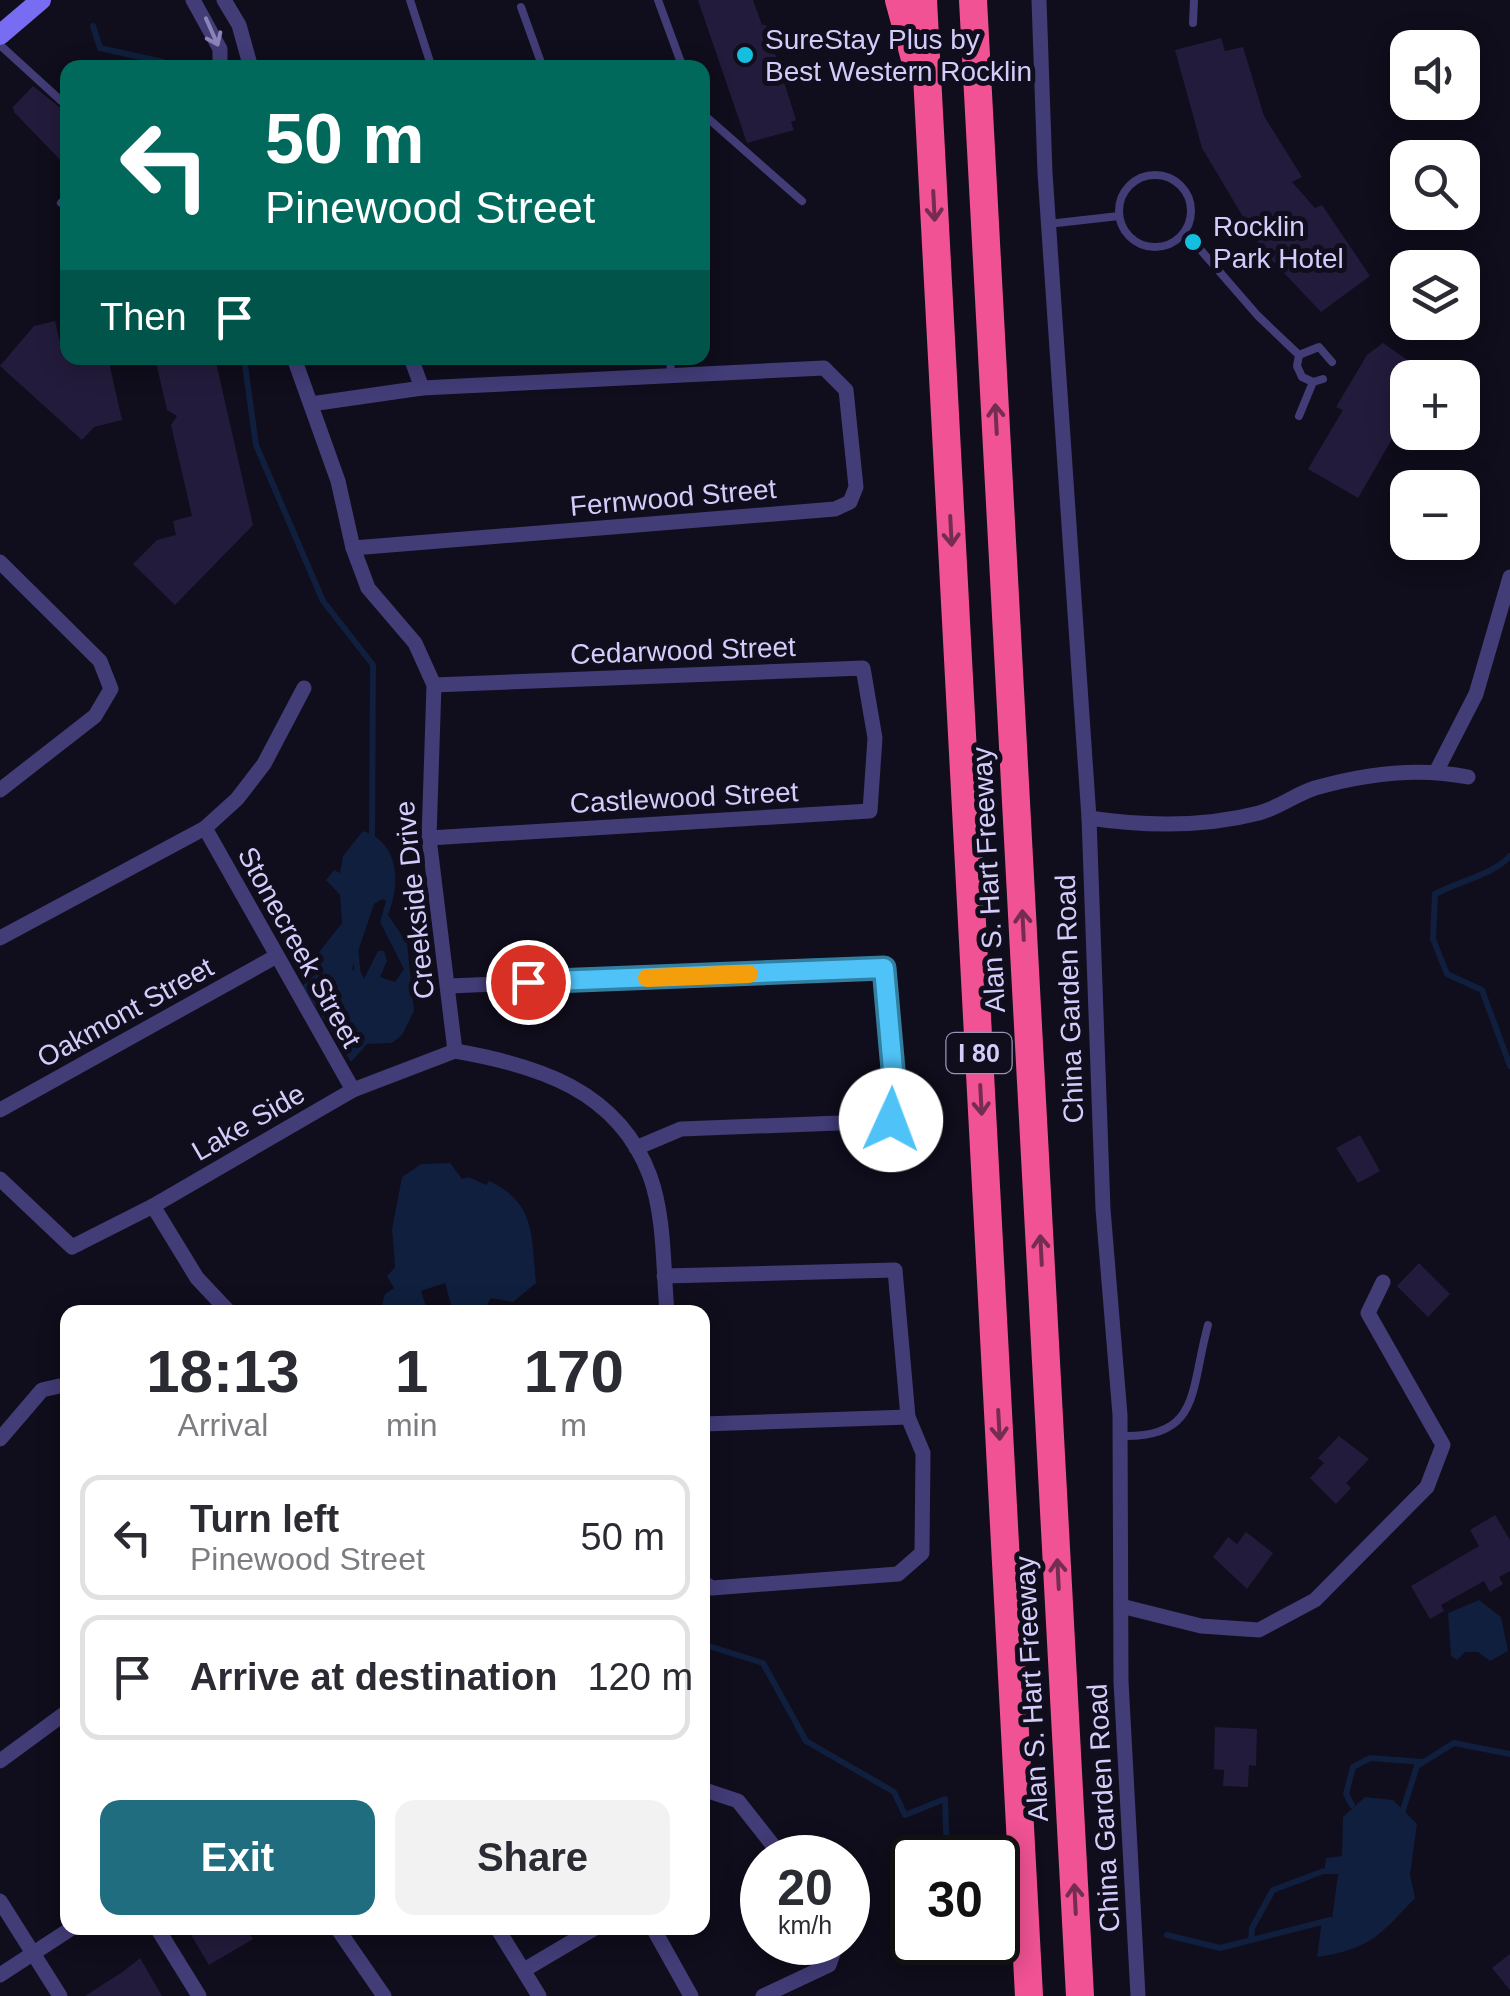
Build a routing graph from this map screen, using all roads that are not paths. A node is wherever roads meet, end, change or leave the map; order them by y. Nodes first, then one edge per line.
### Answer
1 (41, 0) edge
2 (193, 0) edge
3 (224, 0) edge
4 (410, 0) edge
5 (658, 0) edge
6 (898, 0) edge
7 (923, 0) edge
8 (1039, 0) edge
9 (1194, 0) edge
10 (974, 6) edge
11 (521, 7) dead end
12 (1193, 23) dead end
13 (0, 35) edge
14 (0, 45) edge
15 (220, 60) edge
16 (248, 60) edge
17 (429, 60) edge
18 (540, 60) edge
19 (680, 60) edge
20 (60, 100) edge
21 (929, 109) junction
22 (710, 120) edge
23 (802, 201) dead end
24 (1119, 216) junction
25 (1048, 224) junction
26 (1185, 232) junction
27 (1300, 355) junction
28 (1332, 362) dead end
29 (297, 365) edge
30 (414, 365) edge
31 (671, 365) edge
32 (672, 378) junction
33 (422, 388) junction
34 (311, 404) junction
35 (1299, 416) dead end
36 (353, 548) junction
37 (0, 562) edge
38 (1510, 577) edge
39 (434, 685) junction
40 (304, 688) dead end
41 (874, 738) joint
42 (1437, 770) junction
43 (1468, 777) dead end
44 (0, 790) edge
45 (1089, 818) junction
46 (204, 828) junction
47 (429, 838) junction
48 (0, 938) edge
49 (275, 957) junction
50 (449, 986) junction
51 (455, 1050) junction
52 (353, 1090) junction
53 (0, 1110) edge
54 (636, 1148) junction
55 (0, 1179) edge
56 (154, 1206) junction
57 (664, 1276) junction
58 (1383, 1282) dead end
59 (222, 1305) edge
60 (666, 1305) edge
61 (1208, 1325) dead end
62 (60, 1386) edge
63 (908, 1417) junction
64 (710, 1424) edge
65 (1120, 1436) junction
66 (0, 1439) edge
67 (710, 1587) edge
68 (1121, 1606) junction
69 (60, 1717) edge
70 (0, 1761) edge
71 (710, 1792) edge
72 (765, 1835) edge
73 (0, 1901) edge
74 (62, 1935) edge
75 (160, 1935) edge
76 (343, 1935) edge
77 (501, 1935) edge
78 (583, 1935) edge
79 (657, 1935) edge
80 (34, 1954) junction
81 (829, 1965) edge
82 (524, 1970) junction
83 (0, 1975) edge
84 (60, 1996) edge
85 (199, 1996) edge
86 (384, 1996) edge
87 (540, 1996) edge
88 (691, 1996) edge
89 (763, 1996) edge
90 (1029, 1996) edge
91 (1080, 1996) edge
92 (1138, 1996) edge

1 - 13 main road
2 -> 15 street
3 - 16 street
4 - 17 lane
5 - 19 lane
6 - 21 highway
7 - 21 highway, Alan S. Hart Freeway / I 80
8 - 25 street, China Garden Road
9 - 12 lane
91 -> 10 highway, Alan S. Hart Freeway / I 80
11 - 18 lane
14 - 20 lane
21 -> 90 highway, Alan S. Hart Freeway / I 80
22 - 23 lane
24 - 25 lane
24 - 26 lane
24 - 26 lane
25 - 45 street, China Garden Road
26 - 27 lane
27 - 28 lane
27 - 35 lane
29 - 34 street, Creekside Drive
30 - 33 street
31 - 32 lane
32 - 33 street
32 - 36 street, Fernwood Street
33 - 34 street
34 - 36 street, Creekside Drive
36 - 39 street, Creekside Drive
37 - 44 street
38 - 42 street
39 - 41 street, Cedarwood Street
39 - 47 street, Creekside Drive
40 - 46 street
41 - 47 street, Castlewood Street
42 - 43 street
42 - 45 street
45 - 65 street, China Garden Road
46 - 48 street
46 - 49 street, Stonecreek Street
47 - 50 street, Creekside Drive
49 - 52 street, Stonecreek Street
49 - 53 street, Oakmont Street
50 - 51 street, Creekside Drive
50 - 54 street
51 - 52 street, Lake Side
51 - 54 street
52 - 56 street, Lake Side
54 - 57 street
55 - 56 street, Lake Side
56 - 59 street
57 - 60 street
57 - 63 street
58 - 68 street
61 - 65 lane
62 - 66 street
63 - 64 street
63 - 67 street
65 - 68 street, China Garden Road
68 - 92 street, China Garden Road
69 - 70 street
71 - 72 street
73 - 80 street
74 - 80 street
75 - 85 street
76 - 86 street
77 - 82 street
78 - 82 street
79 - 88 street
80 - 83 street
80 - 84 street
81 - 89 street
82 - 87 street

